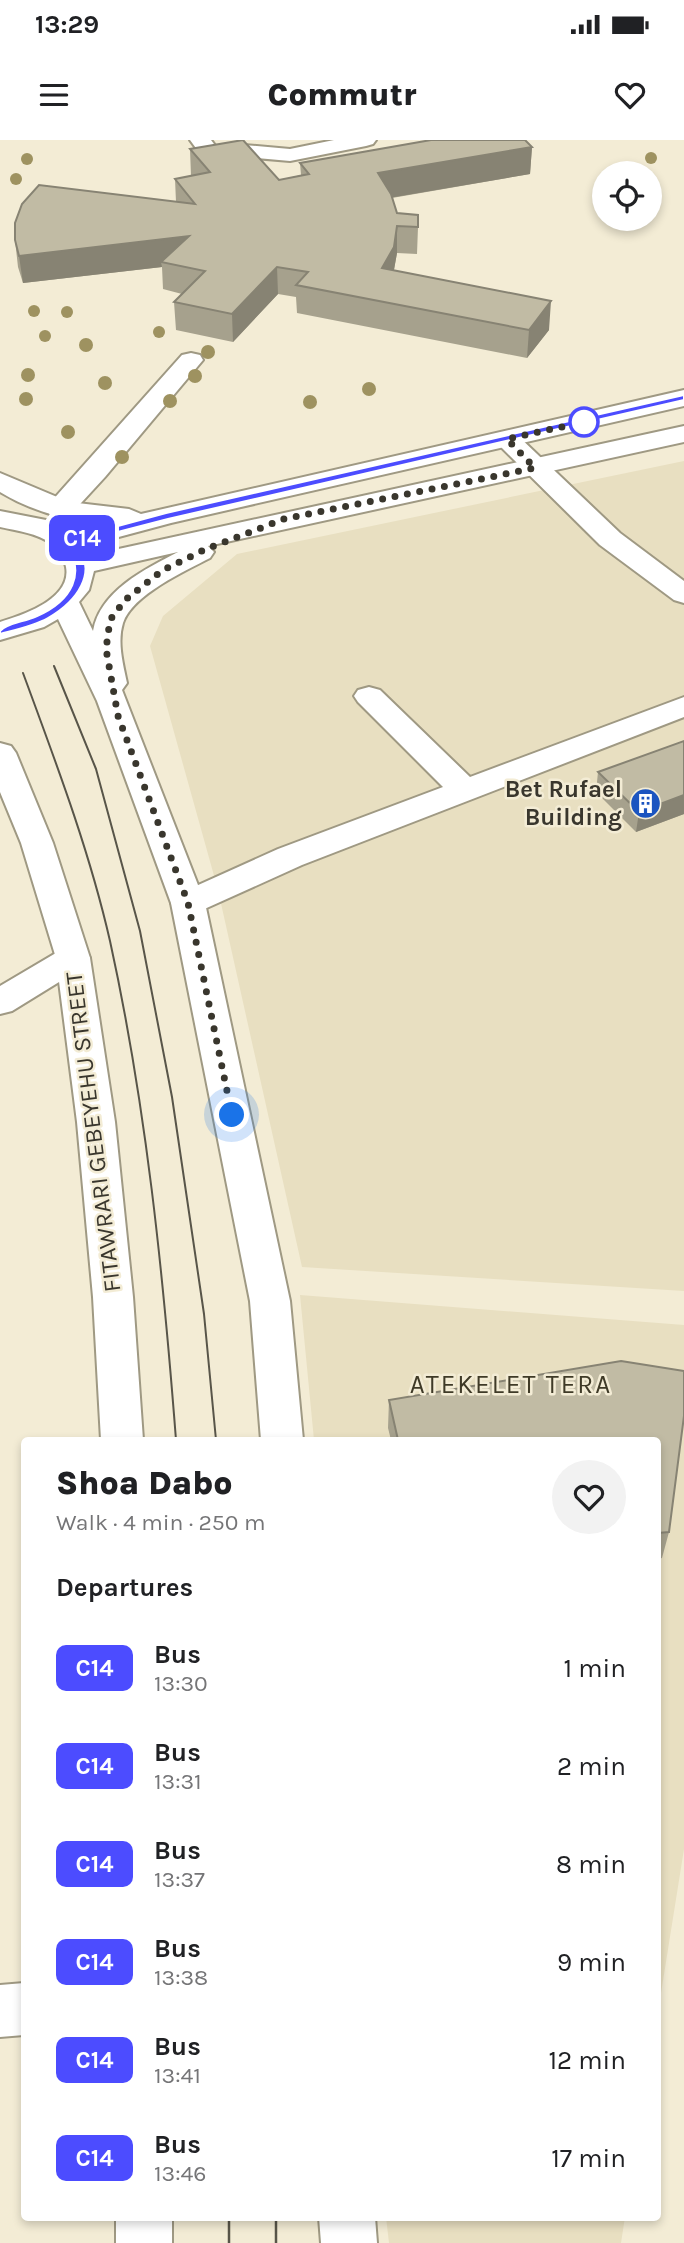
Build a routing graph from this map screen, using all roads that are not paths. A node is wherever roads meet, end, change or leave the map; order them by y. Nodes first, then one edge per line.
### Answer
1 (200, 140) edge
2 (366, 140) edge
3 (191, 360) dead end
4 (684, 398) edge
5 (684, 434) edge
6 (507, 439) junction
7 (535, 468) junction
8 (0, 481) edge
9 (60, 509) junction
10 (166, 516) junction
11 (0, 519) edge
12 (284, 519) junction
13 (76, 553) junction
14 (684, 594) edge
15 (65, 603) junction
16 (0, 631) edge
17 (369, 696) dead end
18 (684, 706) edge
19 (118, 716) junction
20 (0, 753) edge
21 (465, 790) junction
22 (188, 903) junction
23 (73, 958) junction
24 (0, 1002) edge
25 (122, 1437) edge
26 (282, 1437) edge
27 (21, 2009) edge
28 (0, 2011) edge
29 (144, 2221) edge
30 (347, 2221) edge
31 (144, 2243) edge
32 (349, 2243) edge

1 - 2 main road
3 - 9 main road
4 - 6 main road
5 - 7 main road
6 - 7 main road
6 - 10 main road
7 - 12 main road
7 - 14 main road
8 - 9 main road
9 - 10 main road
10 - 13 main road
11 - 13 main road
12 - 13 main road
12 - 19 main road
13 - 15 main road
15 - 16 main road
15 - 19 main road
17 - 21 main road
18 - 21 main road
19 - 22 main road
20 - 23 main road, FITAWRARI GEBEYEHU STREET
21 - 22 main road
22 - 26 main road
23 - 24 main road
23 - 25 main road, FITAWRARI GEBEYEHU STREET
27 - 28 main road
29 - 31 main road
30 - 32 main road

